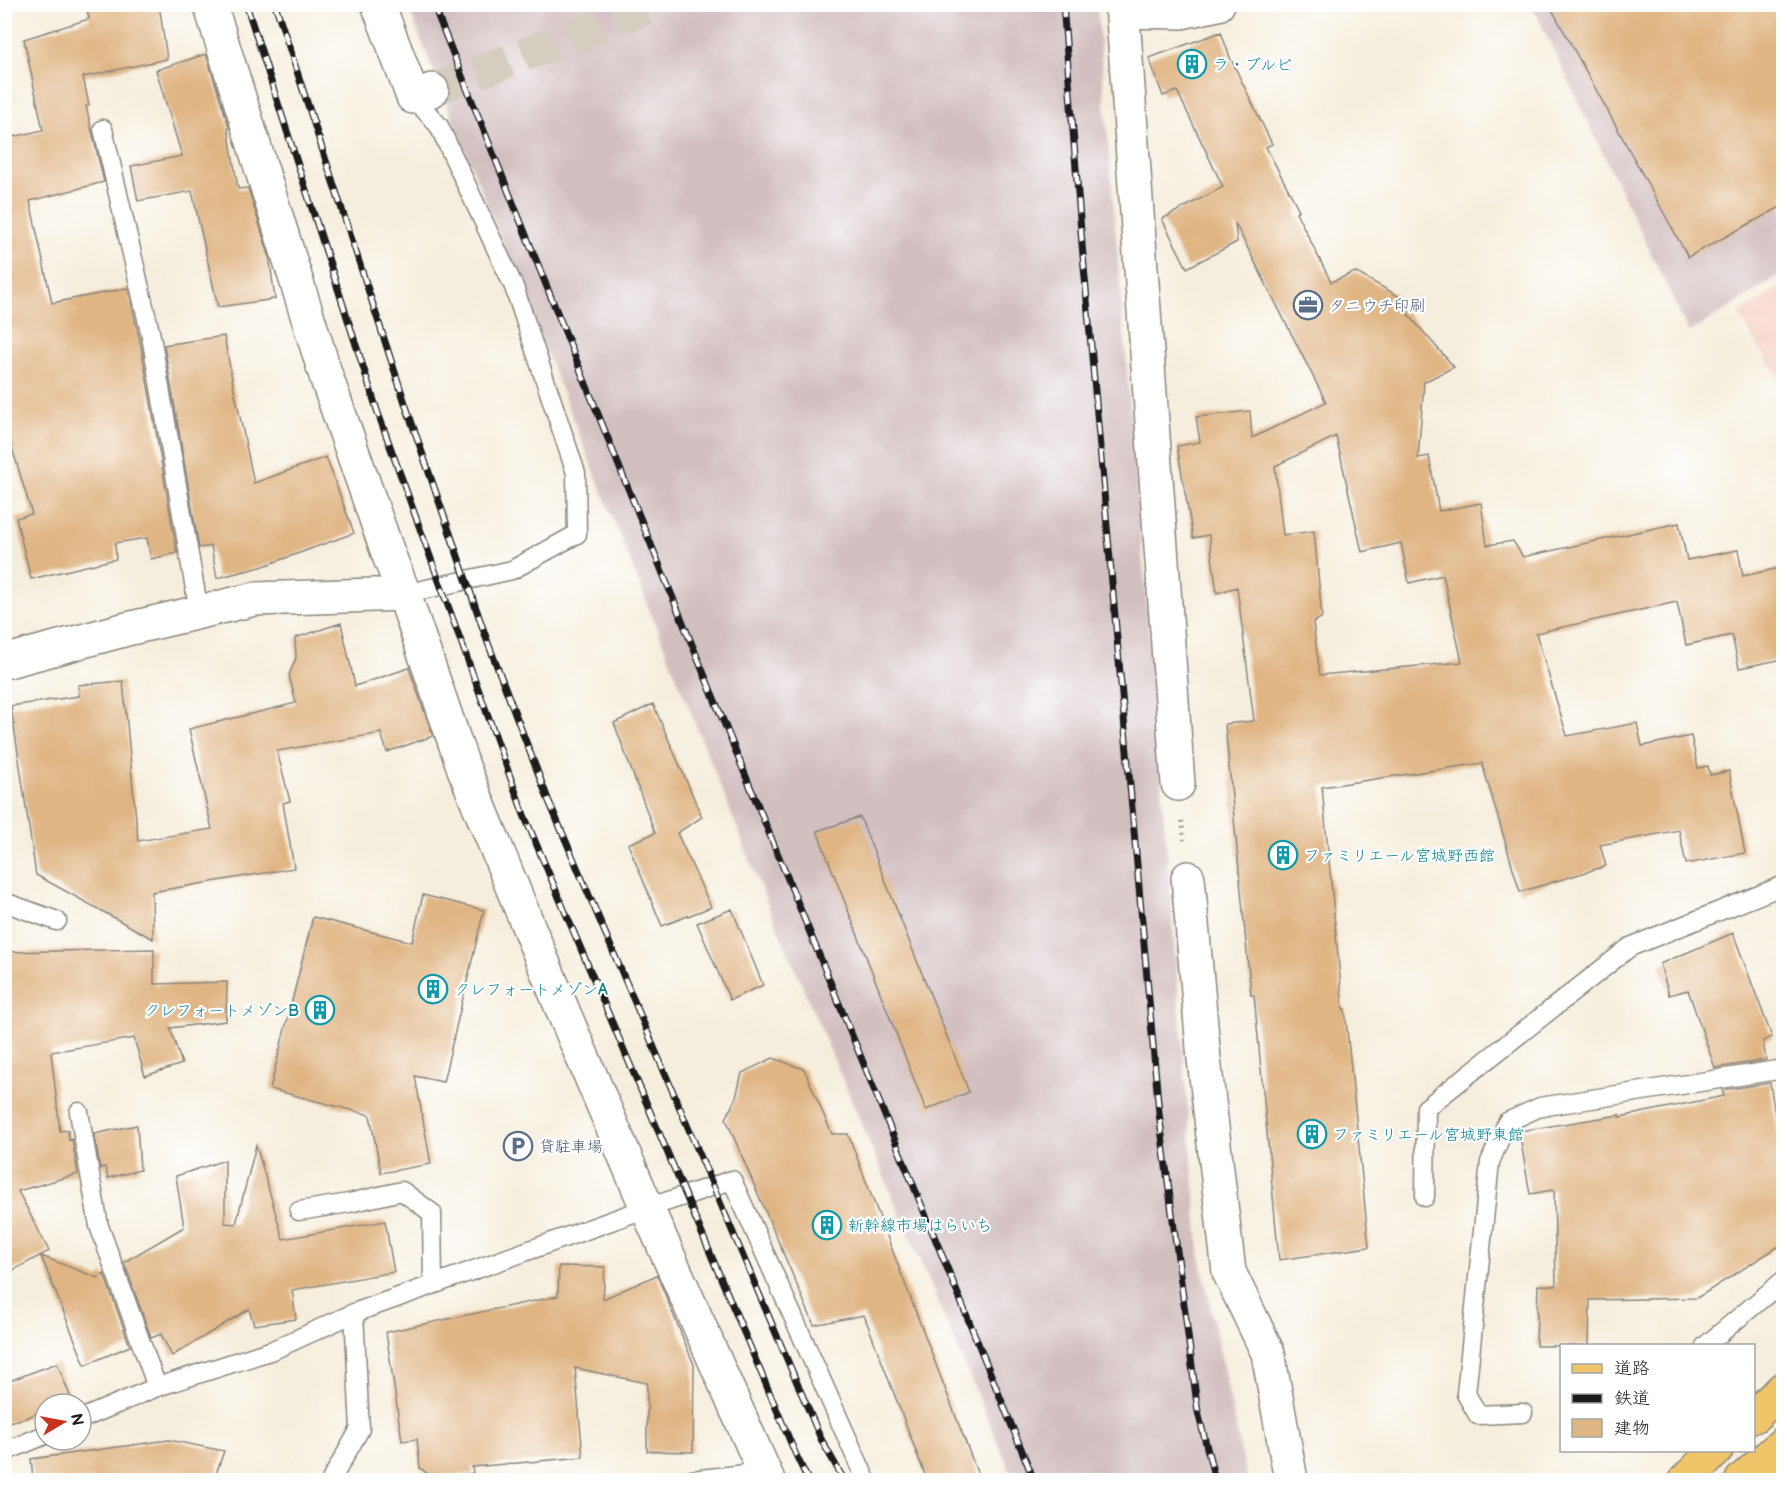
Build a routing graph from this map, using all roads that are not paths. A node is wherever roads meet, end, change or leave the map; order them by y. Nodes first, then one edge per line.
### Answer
1 (210, 4) edge
2 (378, 4) edge
3 (1218, 4) edge
4 (1122, 8) edge
5 (422, 93) joint
6 (103, 129) dead end
7 (404, 594) junction
8 (199, 612) junction
9 (4, 662) edge
10 (1178, 784) road end
11 (1188, 878) road end
12 (1784, 885) edge
13 (4, 902) edge
14 (57, 921) dead end
15 (1784, 1069) edge
16 (79, 1112) dead end
17 (1425, 1197) dead end
18 (647, 1208) junction
19 (299, 1211) dead end
20 (1784, 1280) edge
21 (433, 1284) junction
22 (354, 1313) junction
23 (1707, 1344) edge
24 (157, 1387) junction
25 (1784, 1388) edge
26 (1523, 1413) dead end
27 (93, 1414) edge
28 (1755, 1415) edge
29 (33, 1440) edge
30 (1784, 1443) edge
31 (4, 1452) edge
32 (1714, 1452) edge
33 (765, 1476) edge
34 (331, 1480) edge
35 (692, 1480) edge
36 (866, 1480) edge
37 (1291, 1480) edge
38 (1686, 1480) edge
39 (1742, 1480) edge

1 - 7 street
2 - 5 street
3 - 4 street
4 - 10 street
5 - 7 lane
6 - 8 lane
7 - 8 street
7 - 18 street
8 - 9 street
11 - 37 street
12 - 17 lane
13 - 14 lane
15 - 26 lane
16 - 24 lane
18 - 21 lane
18 - 33 street
18 - 36 lane
19 - 21 lane
20 - 23 lane
21 - 22 lane
22 - 24 lane
22 - 34 lane
24 - 27 lane
25 - 28 main road
29 - 31 lane
30 - 39 main road
32 - 38 main road
33 - 35 lane

